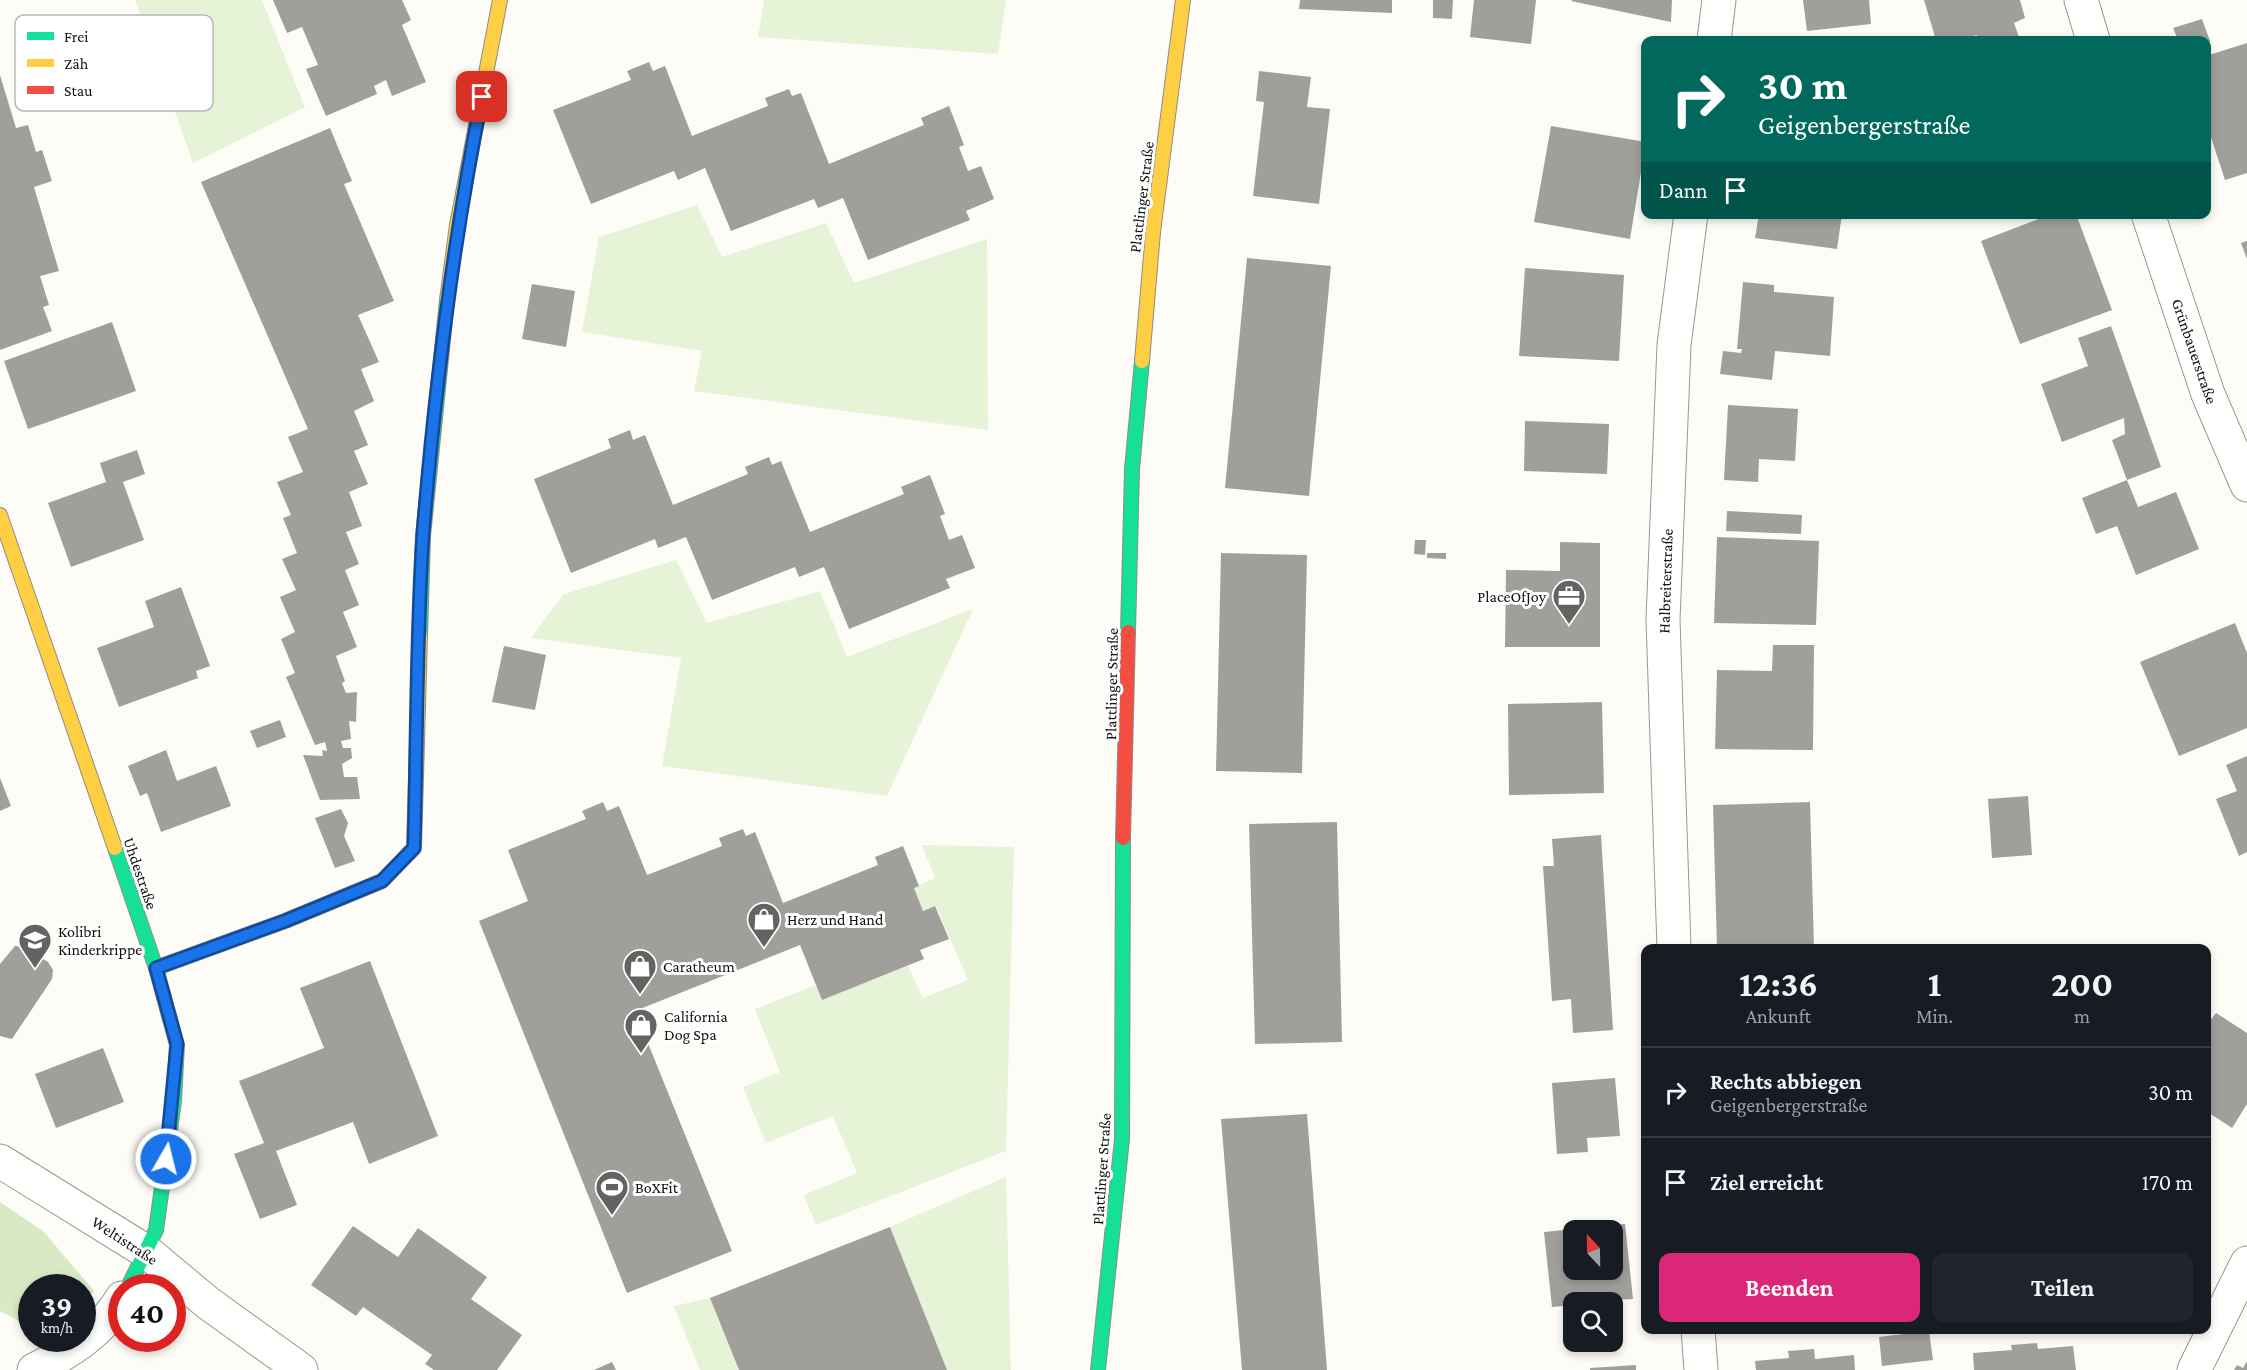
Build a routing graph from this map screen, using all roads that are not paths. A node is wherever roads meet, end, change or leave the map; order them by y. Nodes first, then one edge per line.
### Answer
1 (500, 0) edge
2 (1183, 0) edge
3 (1719, 0) edge
4 (2080, 0) edge
5 (1714, 36) edge
6 (2092, 36) edge
7 (1690, 219) edge
8 (2150, 219) edge
9 (2247, 485) edge
10 (0, 516) edge
11 (1674, 944) edge
12 (156, 968) junction
13 (0, 1161) edge
14 (147, 1252) junction
15 (2247, 1263) edge
16 (135, 1274) edge
17 (108, 1320) edge
18 (1698, 1334) edge
19 (34, 1370) edge
20 (301, 1370) edge
21 (1098, 1370) edge
22 (1701, 1370) edge
23 (2194, 1370) edge

1 - 12 street
2 - 21 street, Plattlinger Straße
3 - 5 street
4 - 6 street
7 - 11 street, Halbreiterstraße
8 - 9 street, Grünbauerstraße
10 - 12 street, Uhdestraße
12 - 14 street, Uhdestraße
13 - 14 street, Weltistraße
14 - 16 street, Uhdestraße
14 - 20 street, Weltistraße
15 - 23 street
17 - 19 street
18 - 22 street

